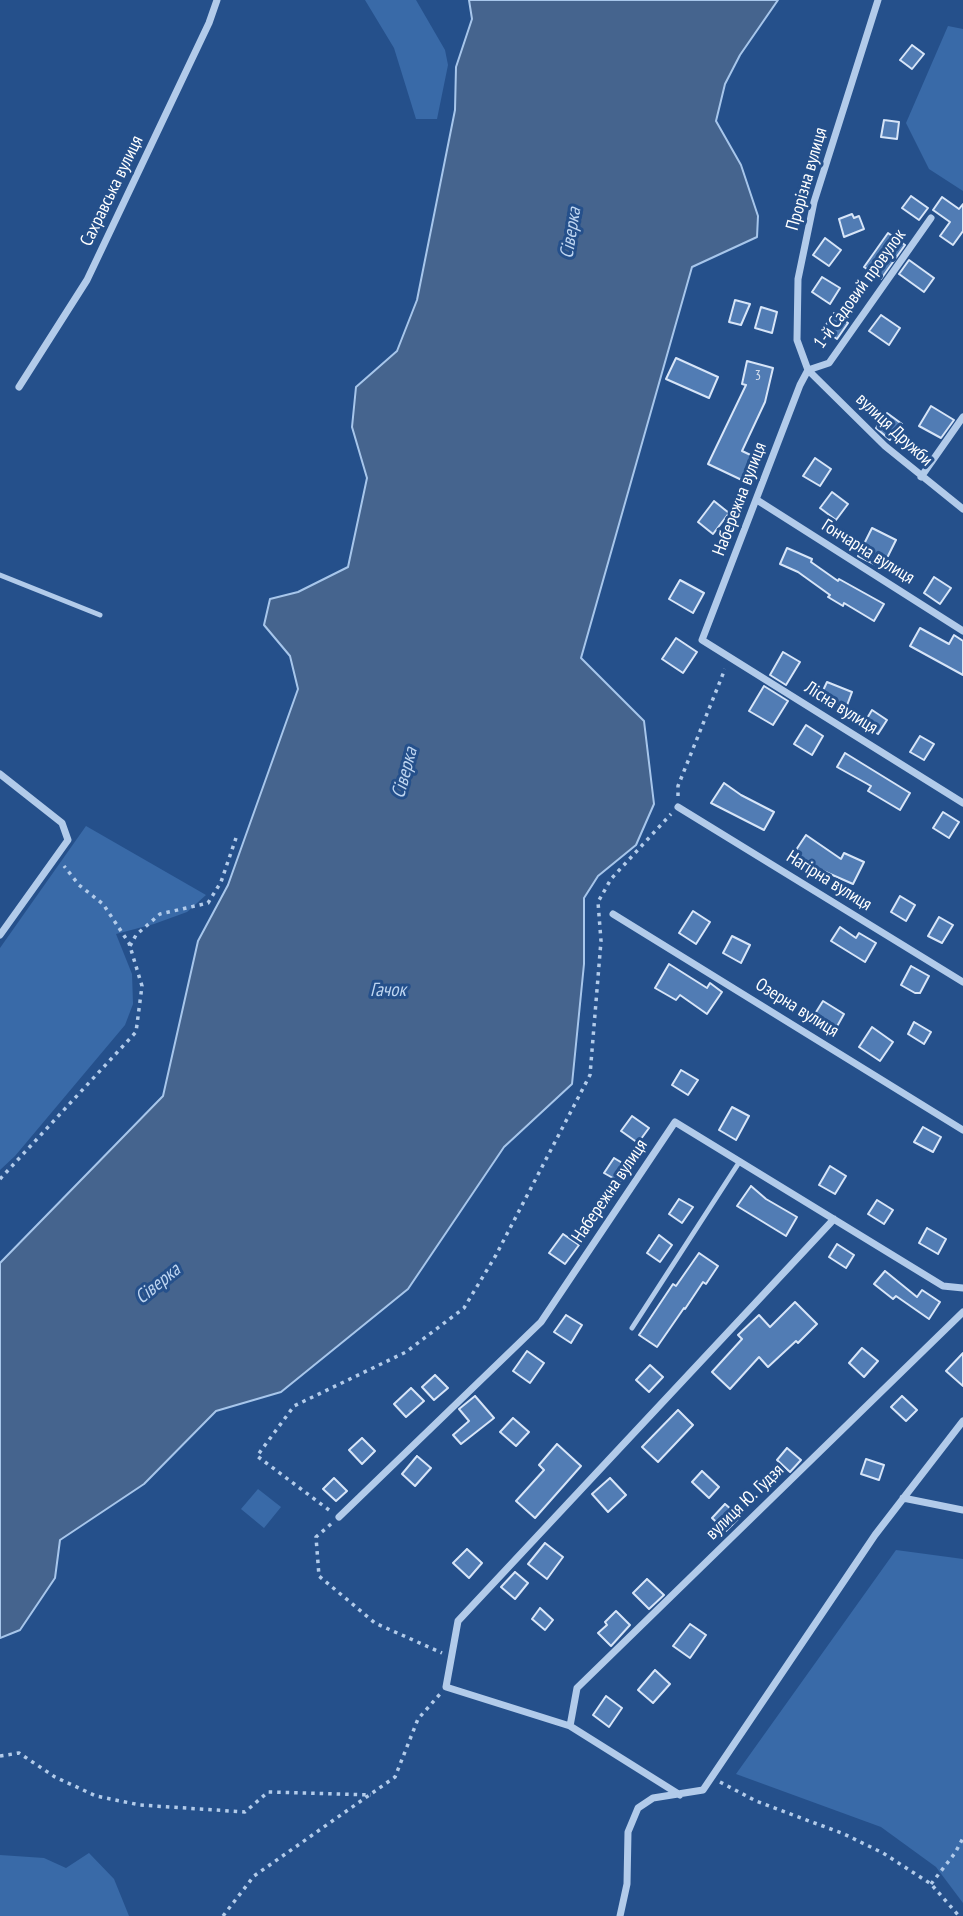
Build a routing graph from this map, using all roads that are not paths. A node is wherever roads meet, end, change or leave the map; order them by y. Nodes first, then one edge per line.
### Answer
1 (217, 0) edge
2 (878, 0) edge
3 (931, 218) dead end
4 (808, 370) junction
5 (19, 387) dead end
6 (963, 417) edge
7 (921, 477) junction
8 (757, 500) junction
9 (963, 509) edge
10 (0, 575) edge
11 (100, 615) dead end
12 (963, 631) edge
13 (702, 640) joint
14 (0, 774) edge
15 (963, 803) edge
16 (678, 807) road end
17 (613, 914) dead end
18 (0, 935) edge
19 (963, 982) edge
20 (963, 1130) edge
21 (740, 1161) junction
22 (834, 1219) junction
23 (963, 1288) edge
24 (963, 1312) edge
25 (632, 1328) dead end
26 (963, 1421) edge
27 (903, 1498) junction
28 (963, 1510) edge
29 (338, 1517) road end
30 (569, 1726) junction
31 (680, 1795) junction
32 (620, 1916) edge

1 - 5 street, Сахравська вулиця
2 - 4 street, Прорізна вулиця
3 - 4 street, 1-й Садовий провулок
4 - 7 street, вулиця Дружби
4 - 8 street, Набережна вулиця
6 - 7 street
7 - 9 street, вулиця Дружби
8 - 12 street, Гончарна вулиця
8 - 13 street, Набережна вулиця
10 - 11 lane
13 - 15 street, Лісна вулиця
14 - 18 street
16 - 19 street, Нагірна вулиця
17 - 20 street, Озерна вулиця
21 - 22 street, Набережна вулиця
21 - 25 lane
21 - 29 street, Набережна вулиця
22 - 23 street, Набережна вулиця
22 - 30 street
24 - 30 street, вулиця Ю. Гудзя
26 - 27 street
27 - 28 street
27 - 31 street
30 - 31 street
31 - 32 street

